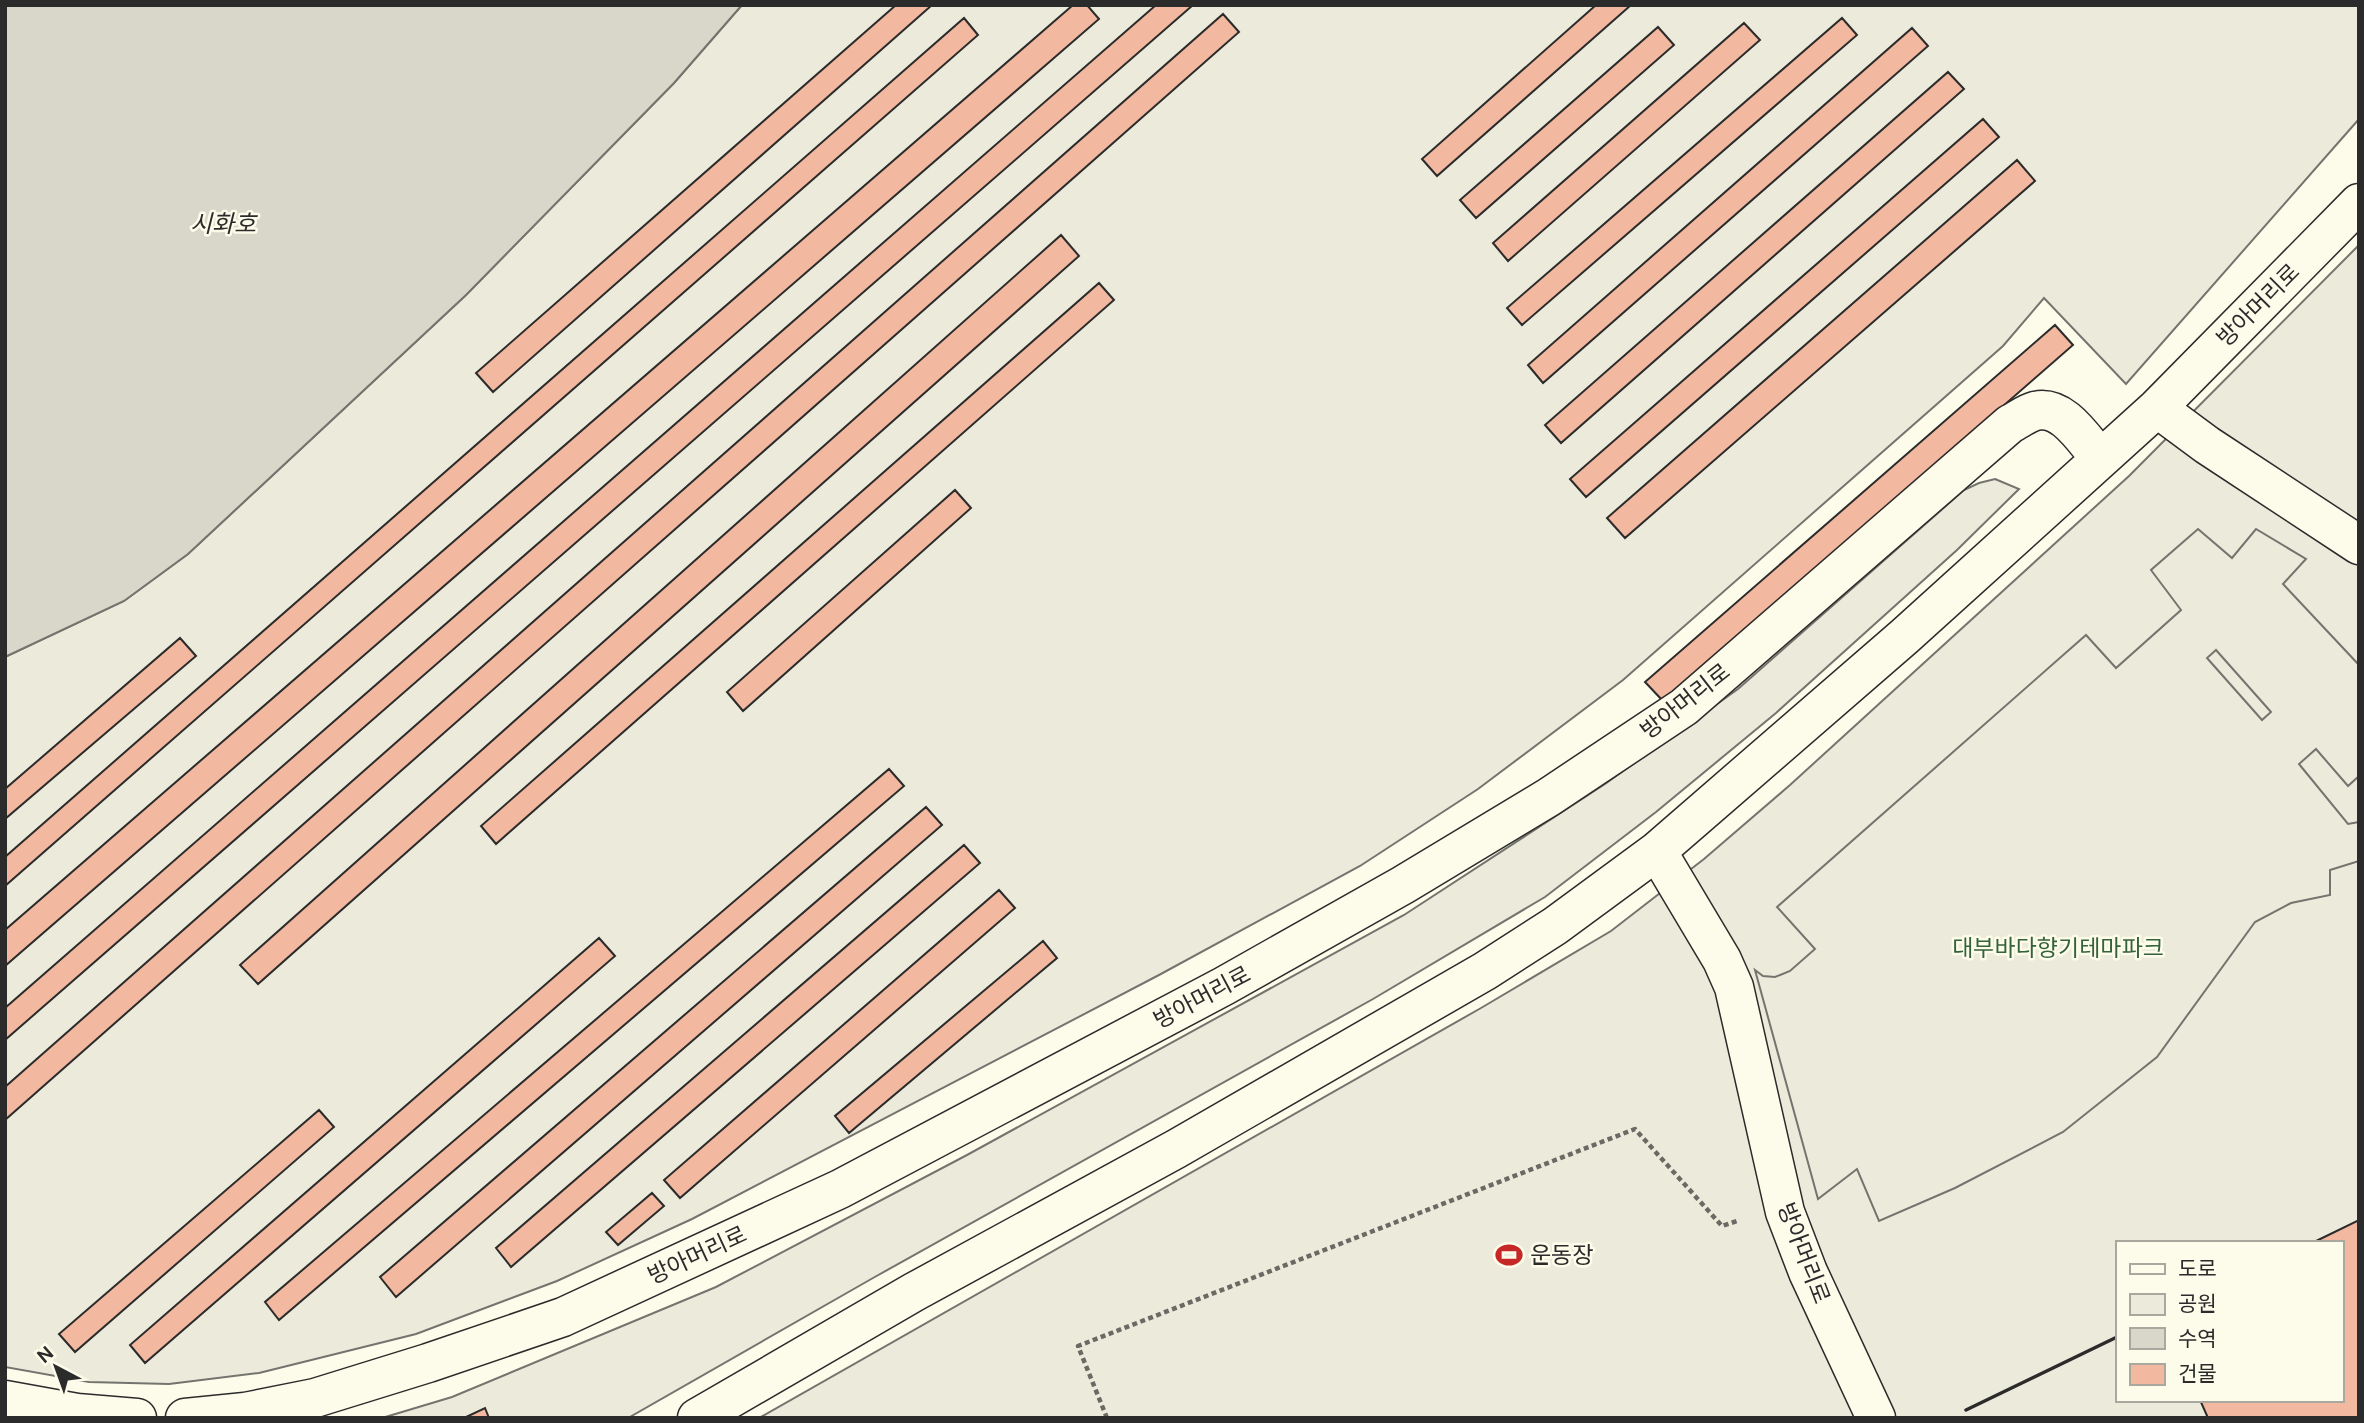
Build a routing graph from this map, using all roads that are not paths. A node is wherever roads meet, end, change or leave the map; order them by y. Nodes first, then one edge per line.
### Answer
1 (2359, 203) edge
2 (2157, 408) junction
3 (2100, 458) junction
4 (2359, 545) edge
5 (1657, 851) junction
6 (5, 1400) edge
7 (137, 1418) edge
8 (185, 1418) edge
9 (696, 1418) edge
10 (1876, 1418) edge

1 - 2 street, 방아머리로
2 - 3 street, 방아머리로
2 - 4 street
3 - 5 street, 방아머리로
3 - 8 street, 방아머리로
5 - 9 street, 방아머리로
5 - 10 street, 방아머리로
6 - 7 street

